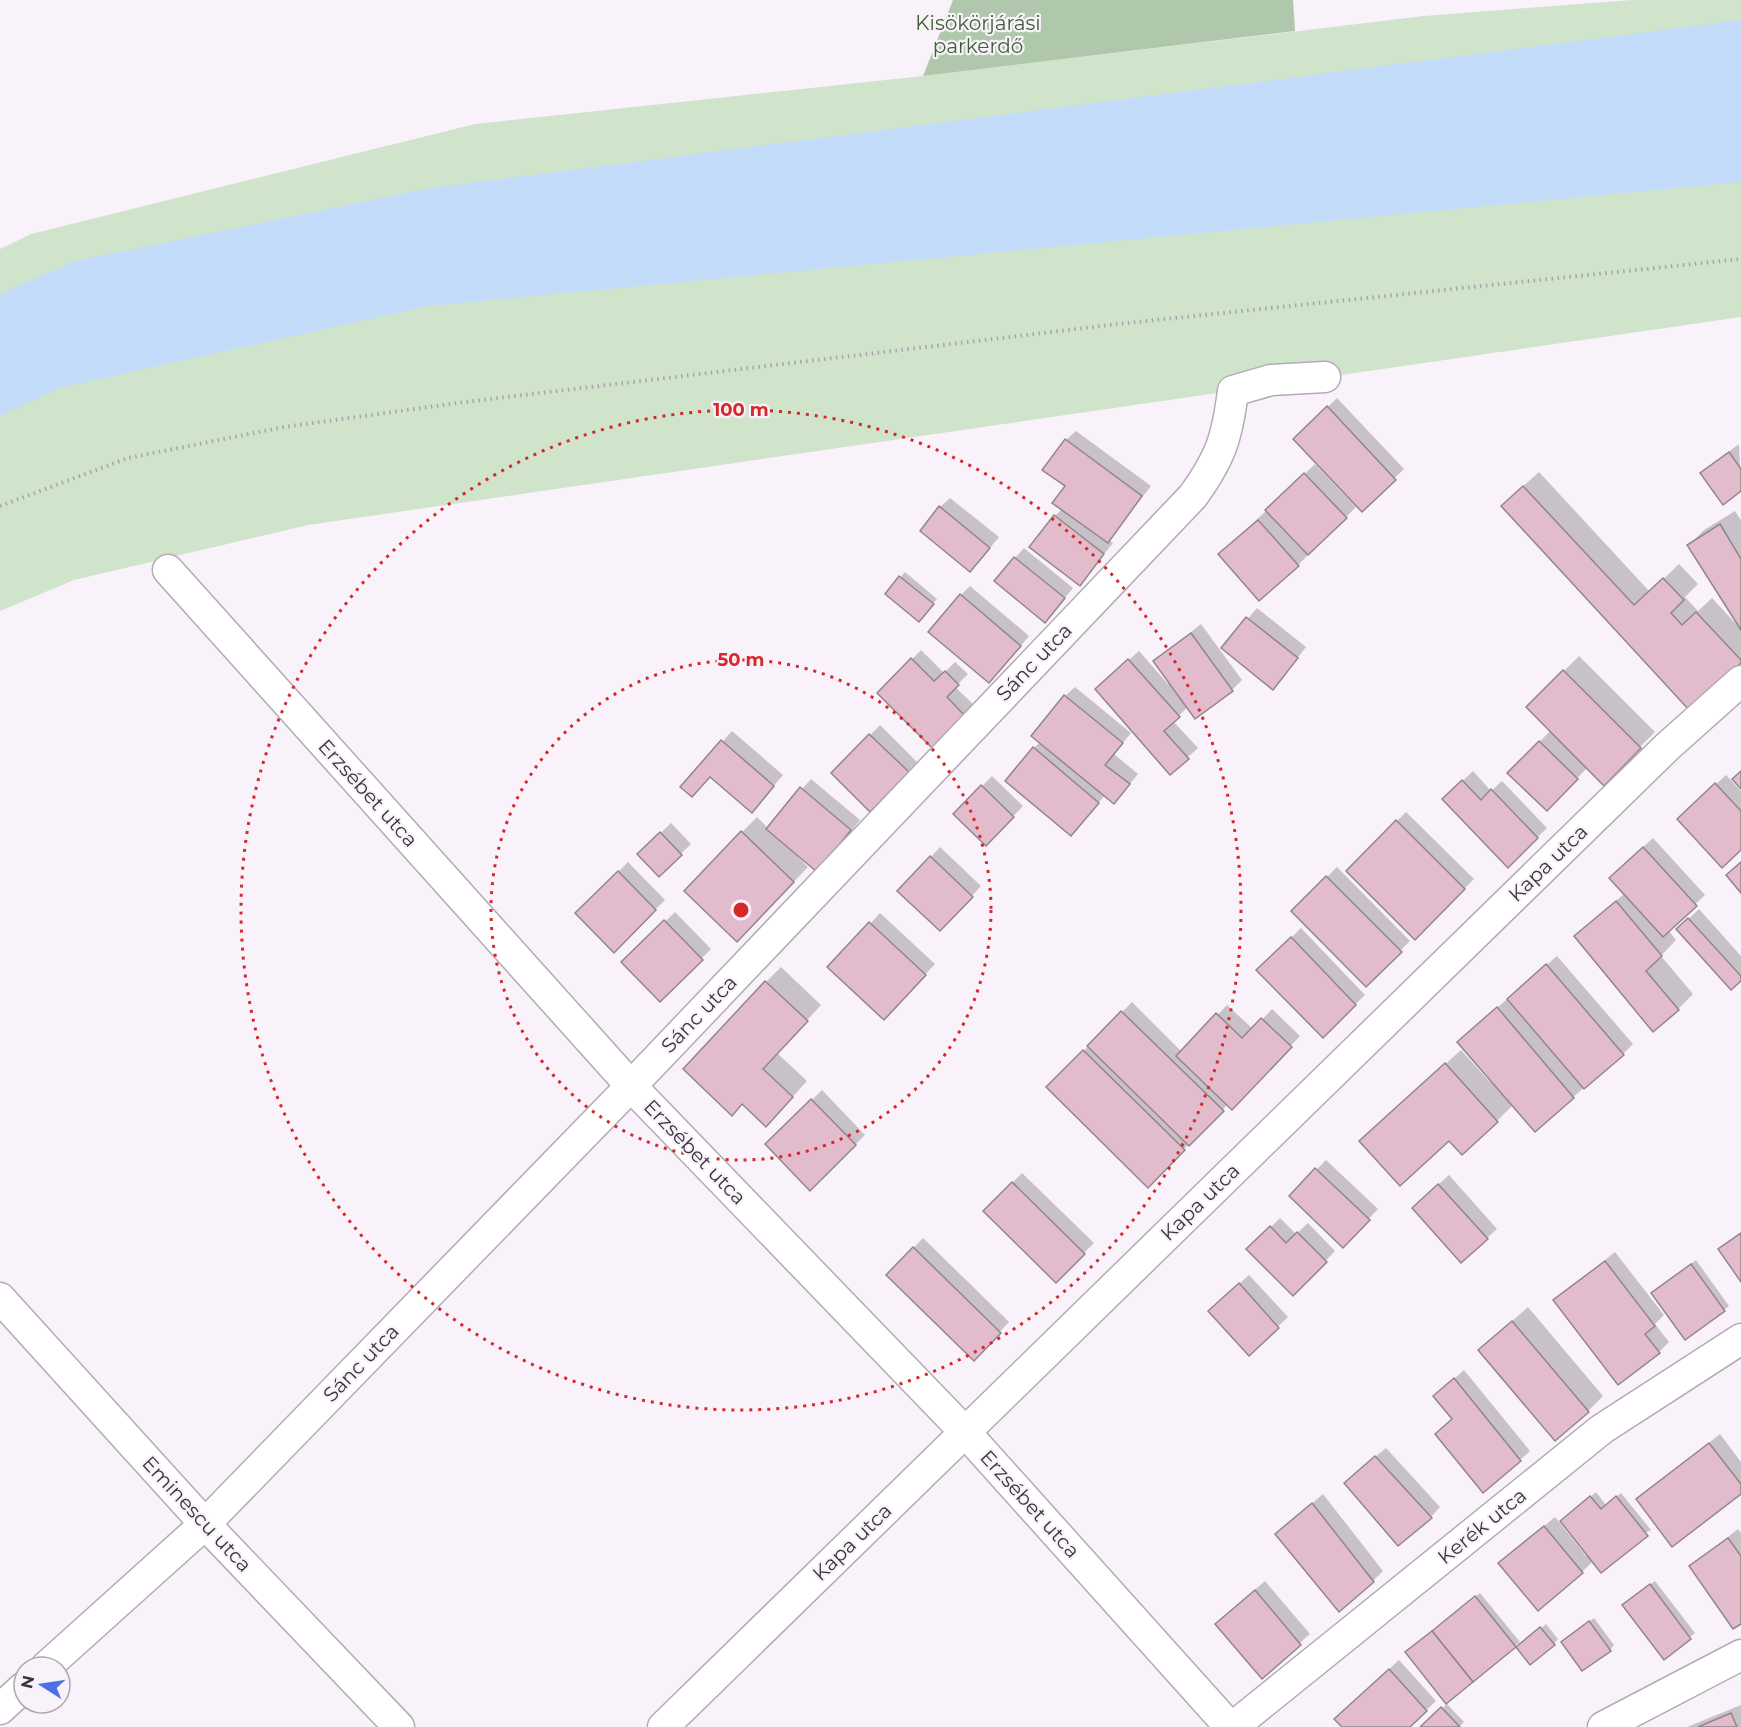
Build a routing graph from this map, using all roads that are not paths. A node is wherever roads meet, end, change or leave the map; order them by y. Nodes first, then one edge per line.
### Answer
1 (1325, 377) dead end
2 (168, 570) dead end
3 (1741, 681) edge
4 (631, 1086) junction
5 (0, 1298) edge
6 (1741, 1339) edge
7 (965, 1432) junction
8 (205, 1524) junction
9 (59, 1655) edge
10 (1741, 1655) edge
11 (12, 1698) edge
12 (0, 1709) edge
13 (399, 1727) edge
14 (663, 1727) edge
15 (1231, 1727) edge
16 (1603, 1727) edge

1 - 4 street, Sánc utca
2 - 4 street, Erzsébet utca
3 - 7 street, Kapa utca
4 - 7 street, Erzsébet utca
4 - 8 street, Sánc utca
5 - 8 street, Eminescu utca
6 - 15 street, Kerék utca
7 - 14 street, Kapa utca
7 - 15 street, Erzsébet utca
8 - 9 street, Sánc utca
8 - 13 street, Eminescu utca
10 - 16 street
11 - 12 street

